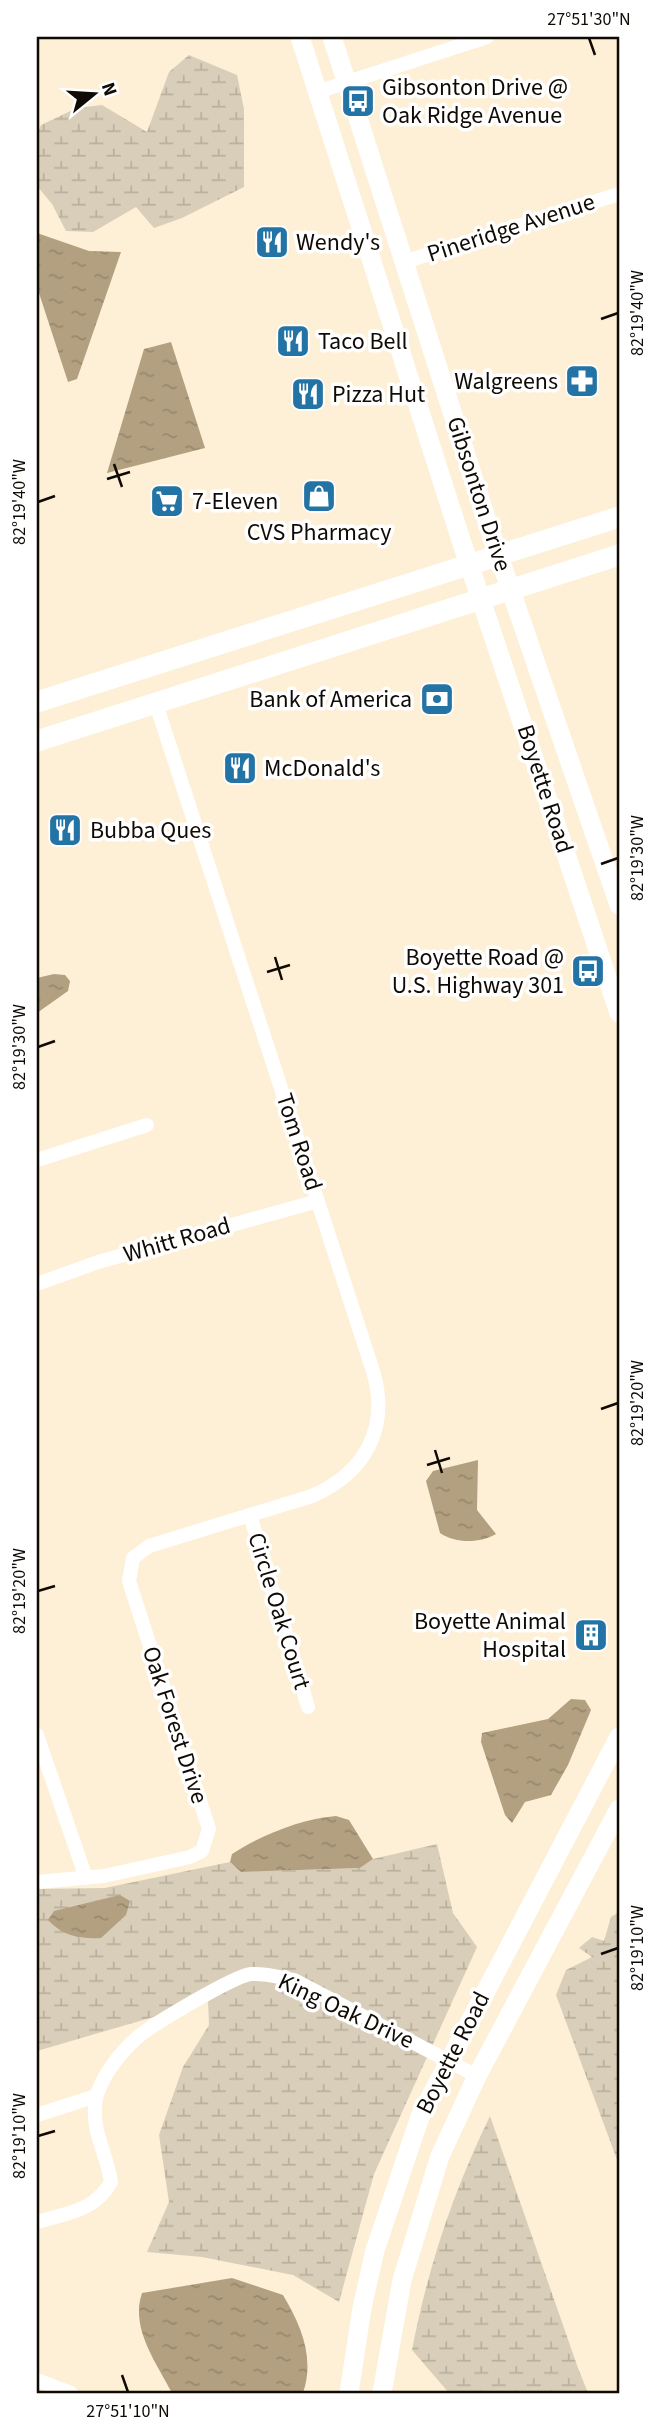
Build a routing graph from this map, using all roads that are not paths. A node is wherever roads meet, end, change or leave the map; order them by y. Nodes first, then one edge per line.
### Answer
1 (300, 37) edge
2 (332, 37) edge
3 (487, 37) edge
4 (346, 82) junction
5 (317, 92) junction
6 (619, 194) edge
7 (404, 262) junction
8 (619, 517) edge
9 (499, 555) junction
10 (619, 555) edge
11 (469, 565) junction
12 (512, 592) junction
13 (482, 601) junction
14 (84, 687) junction
15 (37, 702) edge
16 (156, 704) junction
17 (37, 715) edge
18 (37, 741) edge
19 (619, 905) edge
20 (619, 1013) edge
21 (147, 1125) dead end
22 (37, 1160) edge
23 (318, 1201) junction
24 (37, 1284) edge
25 (250, 1515) junction
26 (308, 1707) dead end
27 (37, 1735) edge
28 (619, 1737) edge
29 (619, 1809) edge
30 (86, 1878) junction
31 (37, 1882) edge
32 (447, 2061) junction
33 (477, 2076) junction
34 (96, 2096) junction
35 (37, 2115) edge
36 (37, 2222) edge
37 (37, 2380) edge
38 (71, 2393) edge
39 (349, 2393) edge
40 (382, 2393) edge

1 - 5 main road, Gibsonton Drive
2 - 4 main road, Gibsonton Drive
3 - 4 street
4 - 5 street
4 - 7 main road, Gibsonton Drive
5 - 11 main road, Gibsonton Drive
6 - 7 street, Pineridge Avenue
7 - 9 main road, Gibsonton Drive
8 - 9 main road
9 - 11 main road
9 - 12 main road, Gibsonton Drive
10 - 12 main road
11 - 13 main road, Boyette Road
11 - 14 main road
12 - 13 main road
12 - 19 main road, Boyette Road
13 - 16 main road
13 - 20 main road, Boyette Road
14 - 15 main road
14 - 17 main road
16 - 18 main road
16 - 23 street, Tom Road
21 - 22 street
23 - 24 street, Whitt Road
23 - 25 street, Tom Road
25 - 26 street, Circle Oak Court
25 - 30 street, Oak Forest Drive
27 - 30 street
28 - 32 main road, Boyette Road
29 - 33 main road, Boyette Road
30 - 31 street, Oak Forest Drive
32 - 33 street, King Oak Drive
32 - 34 street, King Oak Drive
32 - 39 main road, Boyette Road
33 - 40 main road, Boyette Road
34 - 35 street
34 - 36 street, King Oak Drive
37 - 38 street

